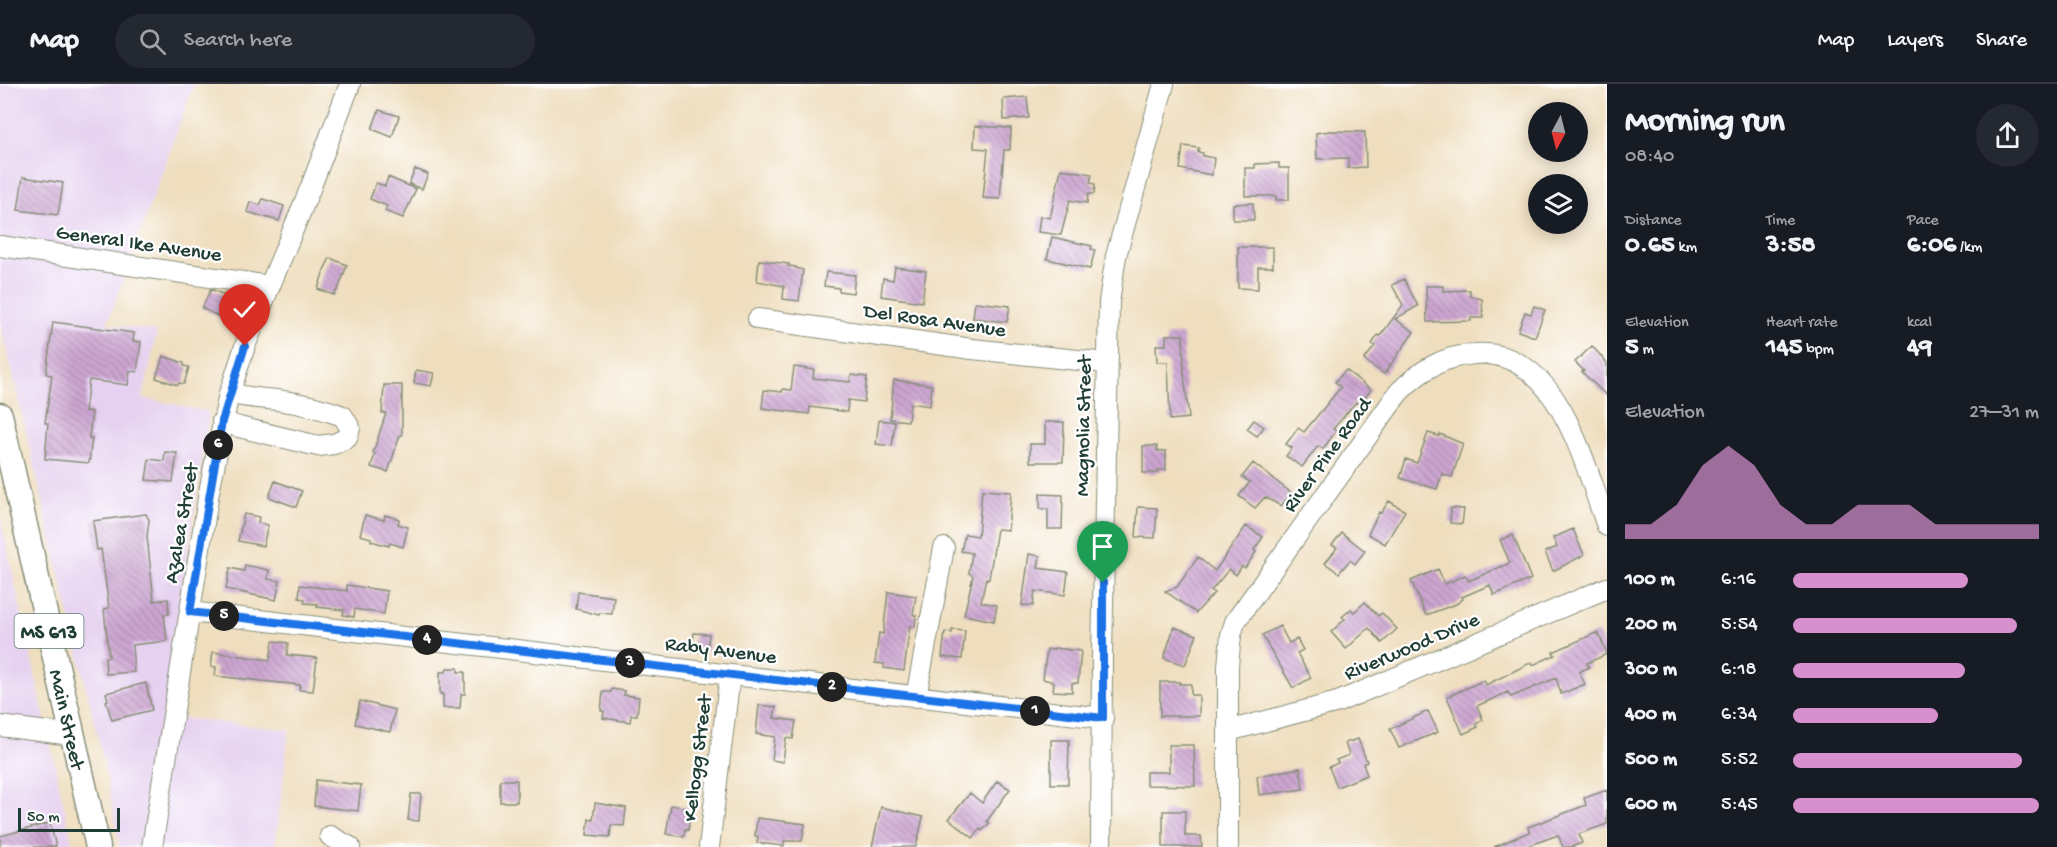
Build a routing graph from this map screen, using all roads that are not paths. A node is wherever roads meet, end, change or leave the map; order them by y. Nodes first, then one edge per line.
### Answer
1 (350, 84) edge
2 (1164, 84) edge
3 (0, 246) edge
4 (270, 286) junction
5 (758, 319) dead end
6 (1107, 363) junction
7 (230, 393) junction
8 (0, 415) edge
9 (222, 421) junction
10 (7, 475) edge
11 (1607, 526) edge
12 (944, 548) dead end
13 (1607, 588) edge
14 (190, 612) junction
15 (730, 675) junction
16 (916, 697) junction
17 (1103, 718) junction
18 (0, 726) edge
19 (1228, 731) junction
20 (72, 735) junction
21 (330, 836) dead end
22 (98, 847) edge
23 (152, 847) edge
24 (351, 847) edge
25 (709, 847) edge
26 (1101, 847) edge
27 (1228, 847) edge

1 - 4 street, Azalea Street
2 - 6 street, Magnolia Street
3 - 4 street, General Ike Avenue
4 - 7 street, Azalea Street
5 - 6 street, Del Rosa Avenue
6 - 17 street, Magnolia Street
7 - 9 street, Azalea Street
7 - 9 street
8 - 10 main road, Main Street / MS 613
9 - 14 street, Azalea Street
10 - 20 main road, Main Street / MS 613
11 - 19 street, River Pine Road
12 - 16 street
13 - 19 street, Riverwood Drive
14 - 15 street, Raby Avenue
14 - 23 street, Azalea Street
15 - 16 street, Raby Avenue
15 - 25 street, Kellogg Street
16 - 17 street, Raby Avenue
17 - 26 street, Magnolia Street
18 - 20 street
19 - 27 street, River Pine Road
20 - 22 main road, Main Street / MS 613
21 - 24 street

